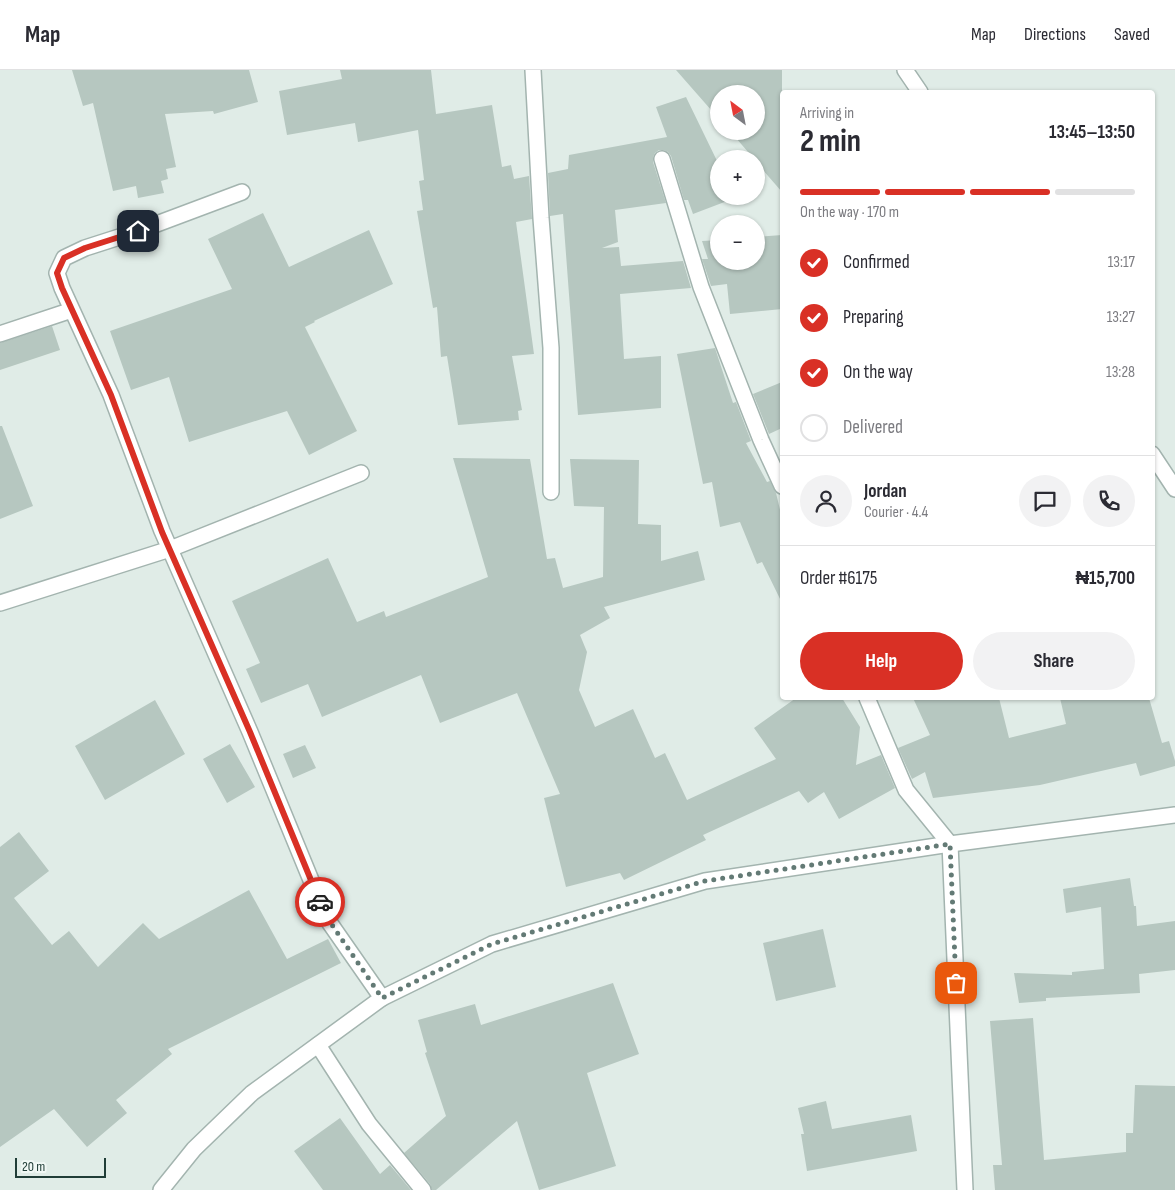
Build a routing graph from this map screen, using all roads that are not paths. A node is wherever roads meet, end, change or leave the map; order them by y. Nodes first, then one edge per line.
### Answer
1 (533, 70) edge
2 (905, 70) edge
3 (919, 90) edge
4 (662, 159) dead end
5 (242, 192) dead end
6 (72, 310) junction
7 (0, 334) edge
8 (1155, 459) edge
9 (361, 473) dead end
10 (780, 482) edge
11 (1175, 489) edge
12 (551, 492) dead end
13 (170, 549) junction
14 (0, 603) edge
15 (868, 700) edge
16 (1175, 815) edge
17 (950, 844) junction
18 (382, 998) junction
19 (318, 1045) junction
20 (161, 1190) edge
21 (423, 1190) edge
22 (965, 1190) edge

1 - 12 street
2 - 3 street
4 - 10 street
5 - 6 street
6 - 7 street
6 - 13 street
8 - 11 street
9 - 13 street
13 - 14 street
13 - 18 street
15 - 17 street
16 - 17 street
17 - 18 street
17 - 22 street
18 - 19 street
19 - 20 street
19 - 21 street

